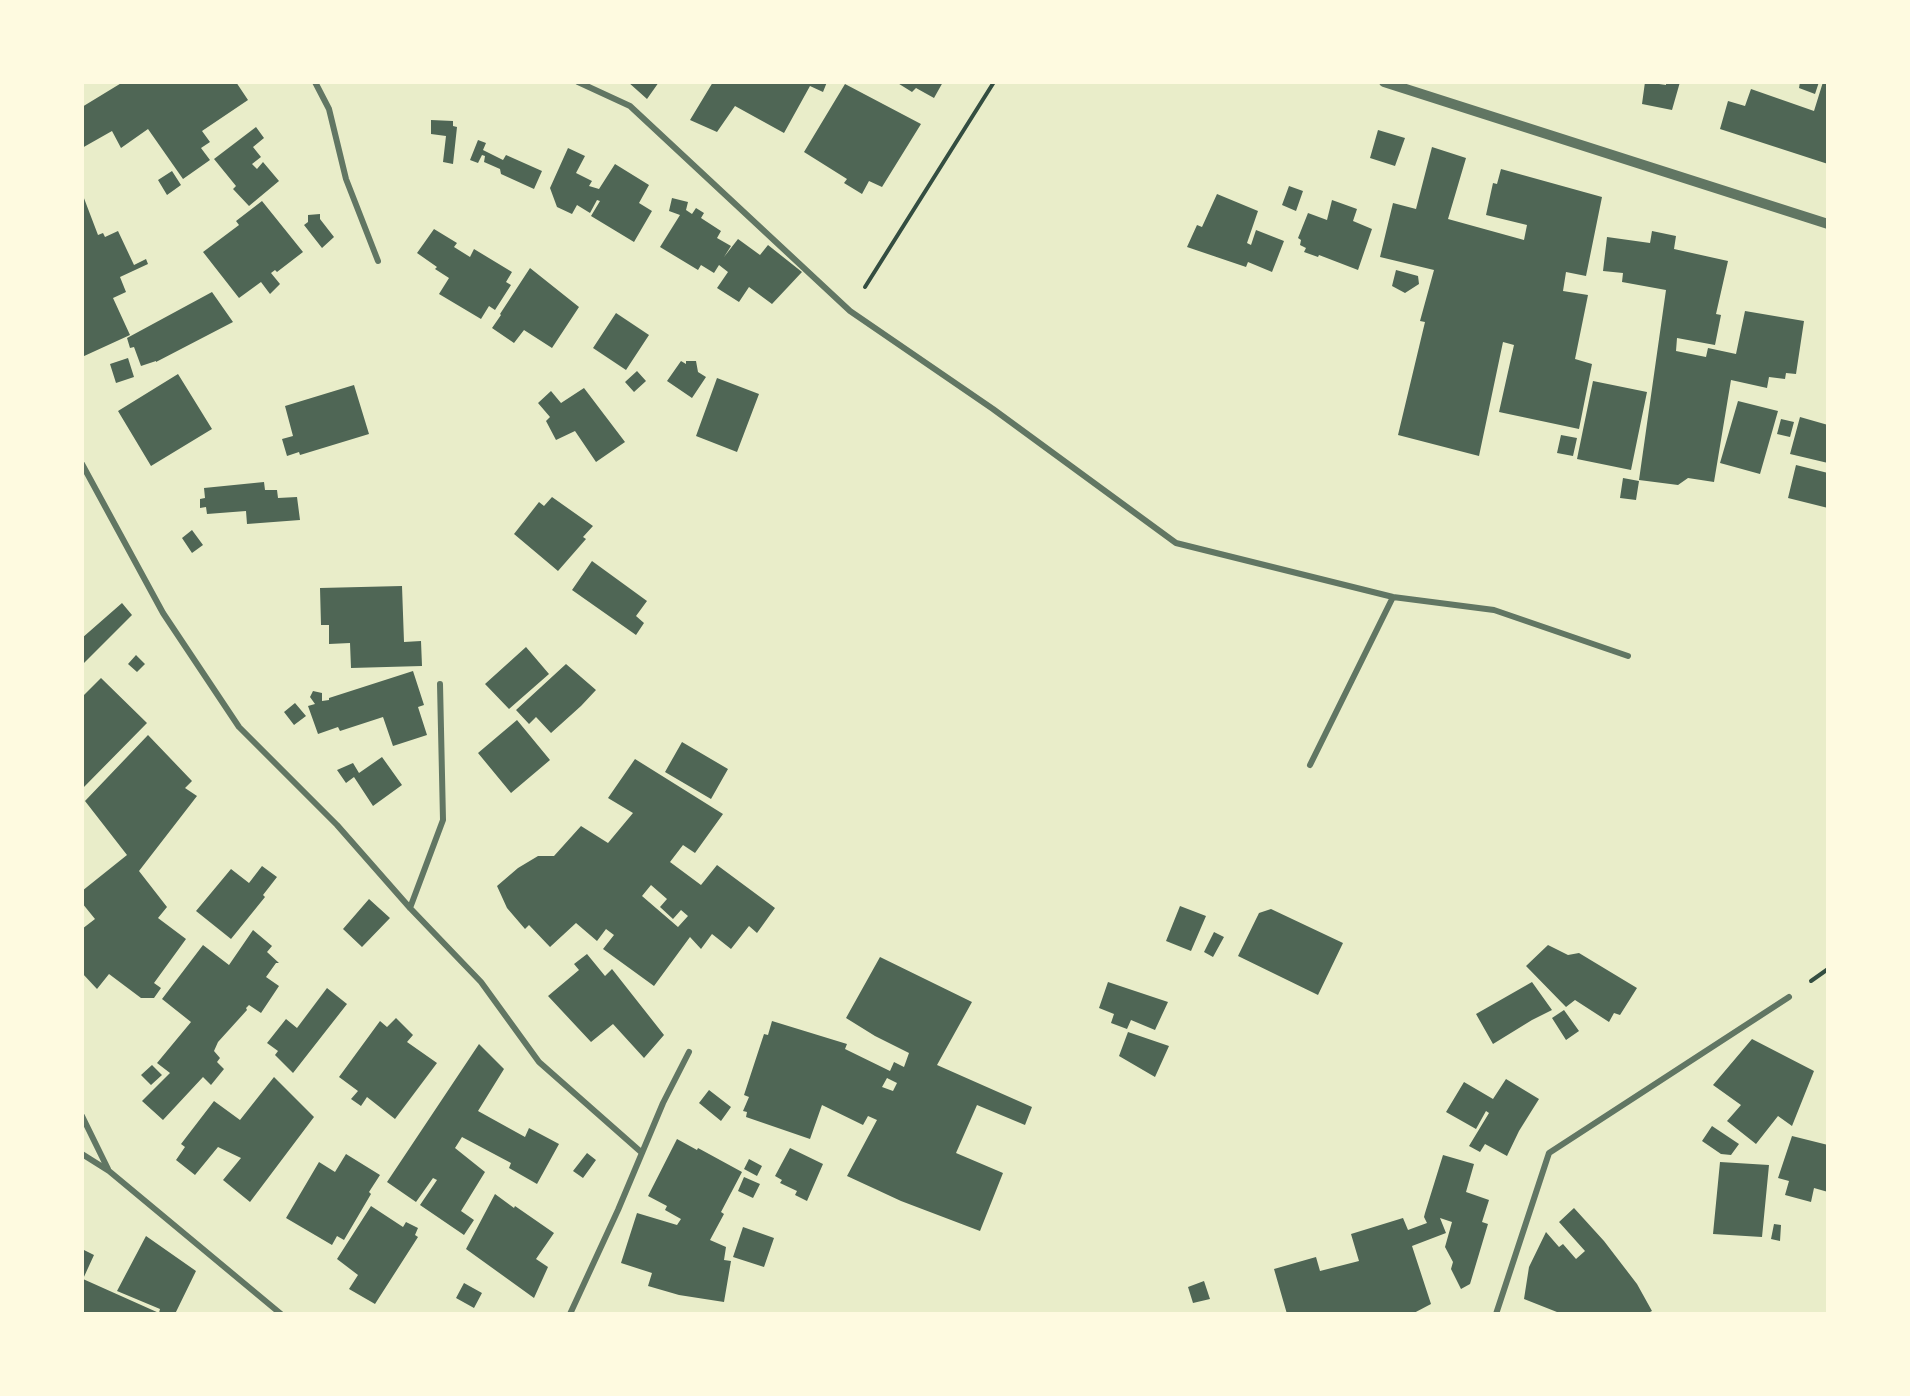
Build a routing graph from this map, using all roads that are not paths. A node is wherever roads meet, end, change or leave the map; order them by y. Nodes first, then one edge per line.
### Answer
1 (315, 82) edge
2 (578, 82) edge
3 (1384, 82) edge
4 (1827, 224) edge
5 (378, 261) dead end
6 (82, 464) edge
7 (1393, 597) junction
8 (1628, 656) dead end
9 (440, 684) dead end
10 (1310, 765) dead end
11 (410, 908) junction
12 (1789, 997) dead end
13 (689, 1052) dead end
14 (82, 1116) edge
15 (641, 1152) junction
16 (82, 1154) edge
17 (109, 1171) junction
18 (281, 1314) edge
19 (570, 1314) edge
20 (1496, 1314) edge

1 - 5 street
2 - 7 street
3 - 4 street
6 - 11 street
7 - 8 street
7 - 10 street
9 - 11 street
11 - 15 street
12 - 20 street
13 - 15 street
14 - 17 street
15 - 19 street
16 - 17 street
17 - 18 street

